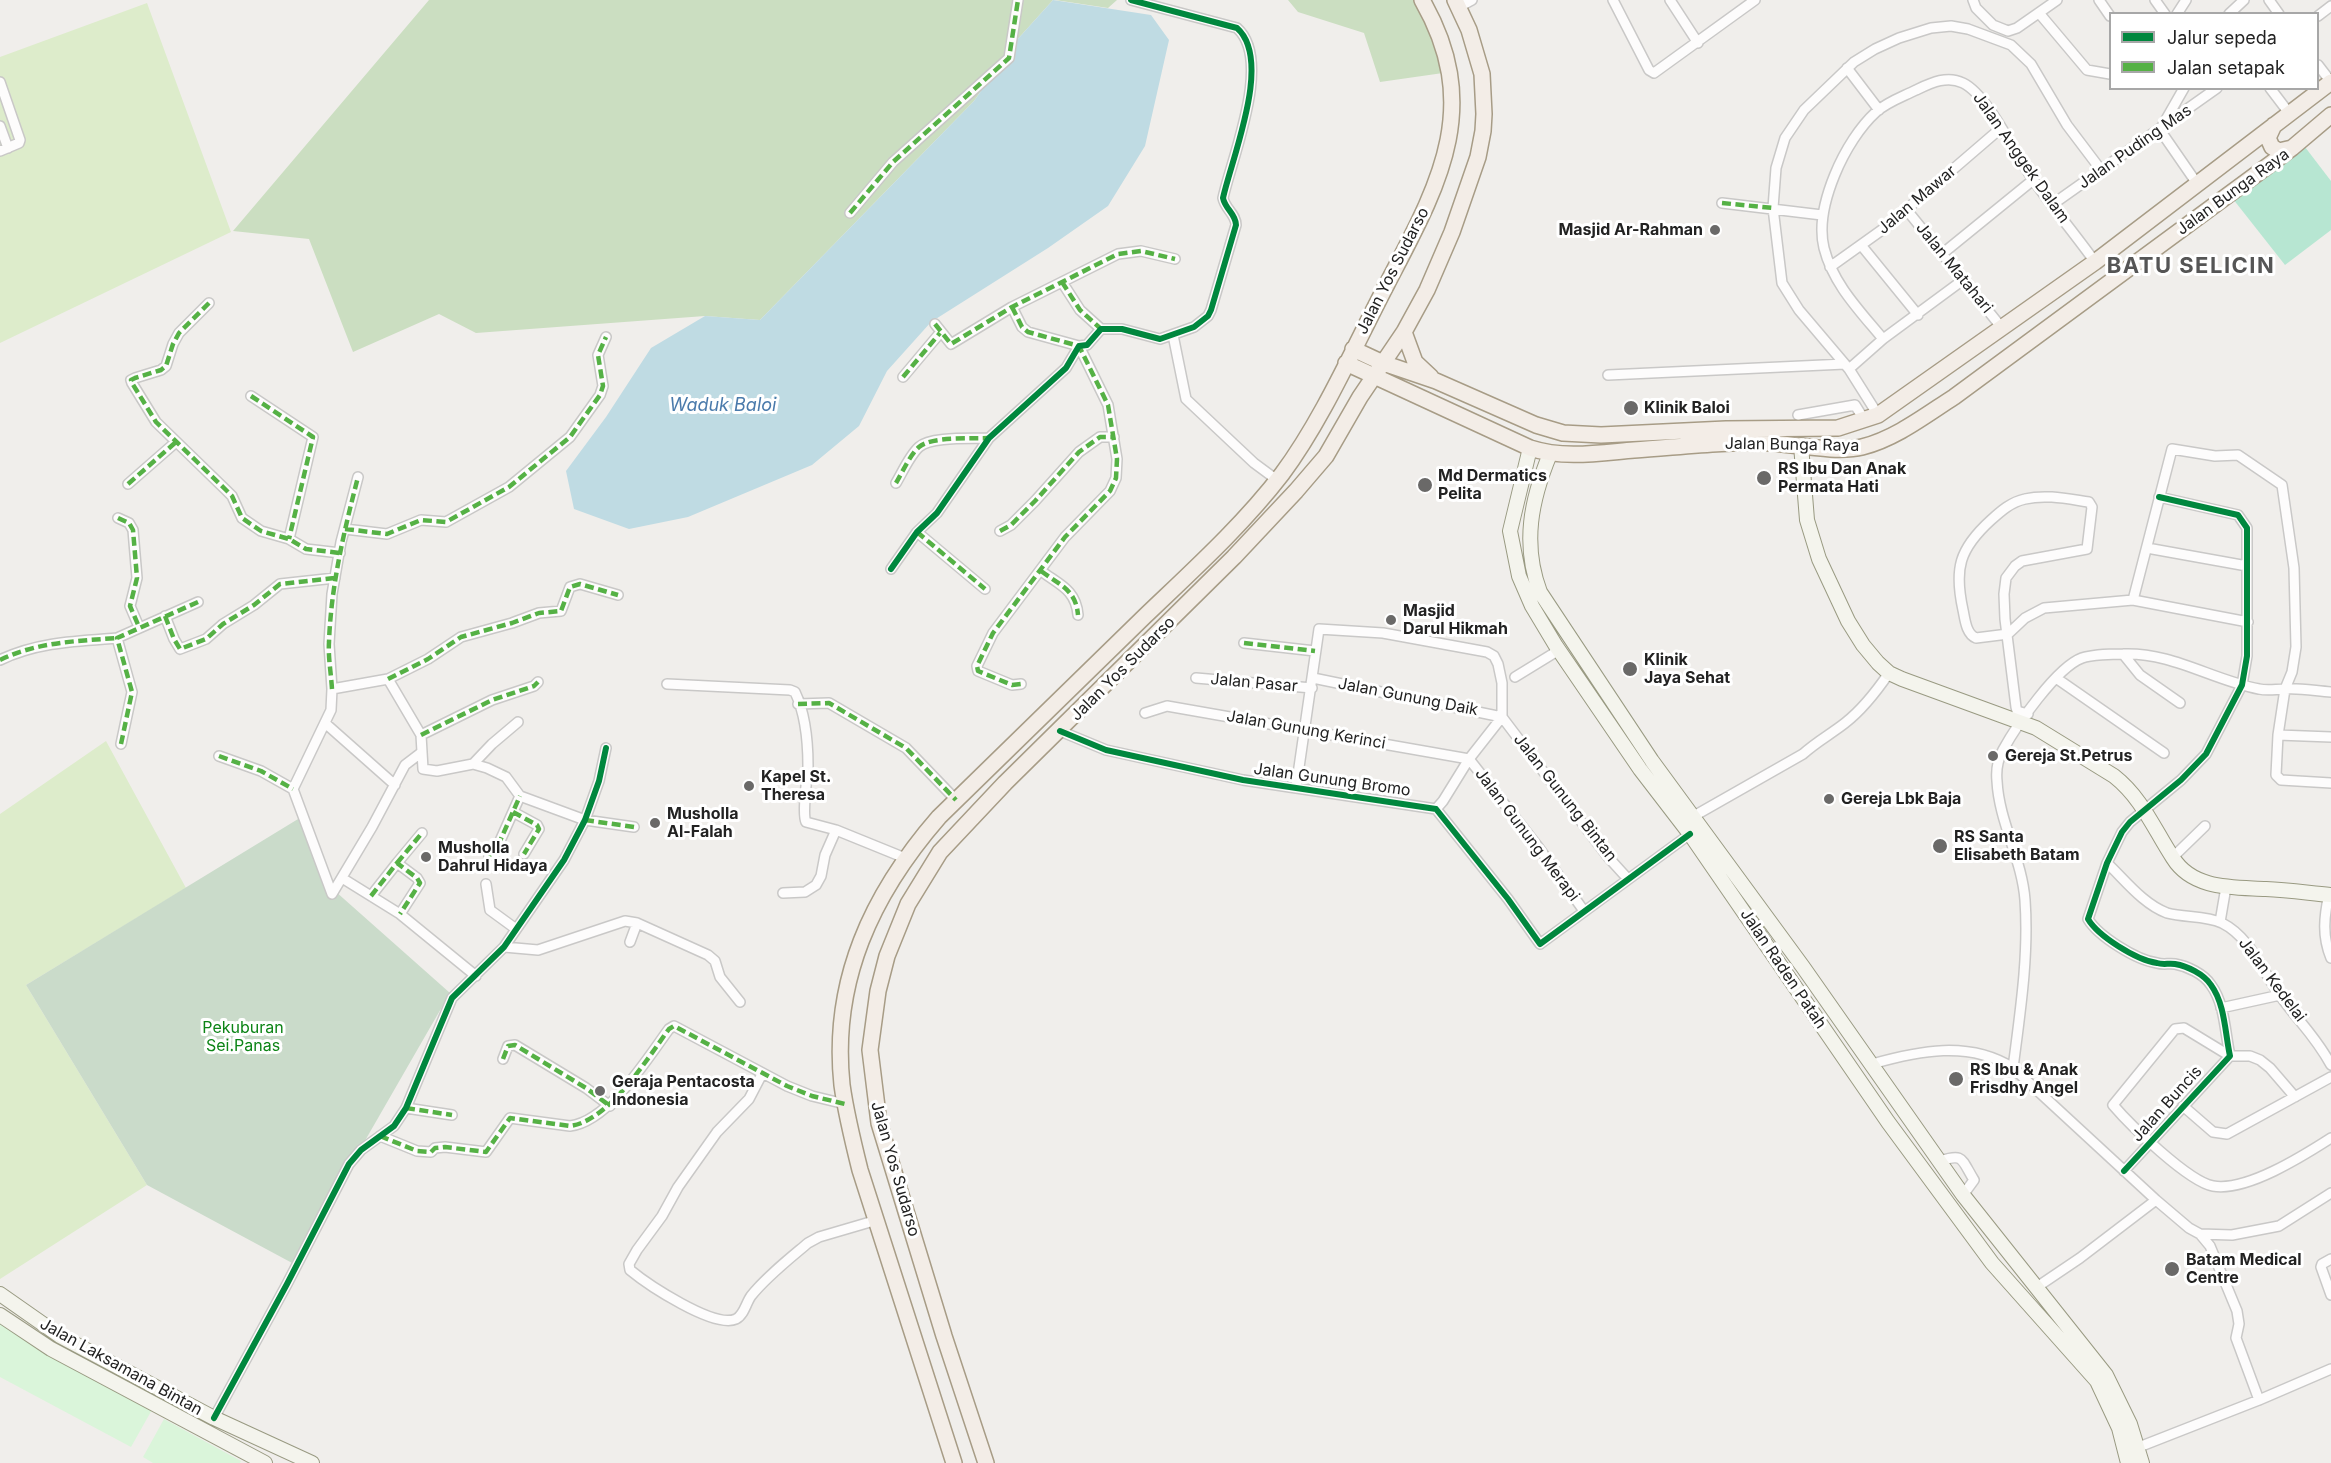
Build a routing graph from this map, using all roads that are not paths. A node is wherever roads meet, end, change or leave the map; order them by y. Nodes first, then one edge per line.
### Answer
1 (1018, 0) edge
2 (1131, 0) edge
3 (1422, 0) edge
4 (1613, 0) edge
5 (1682, 0) edge
6 (1755, 0) edge
7 (1973, 0) edge
8 (2057, 0) edge
9 (2099, 0) edge
10 (2244, 0) edge
11 (1462, 2) edge
12 (1672, 3) edge
13 (2331, 6) edge
14 (2231, 12) edge
15 (2039, 13) junction
16 (2109, 15) edge
17 (2319, 15) edge
18 (1698, 43) junction
19 (2319, 66) edge
20 (1847, 68) junction
21 (2109, 74) edge
22 (0, 82) edge
23 (2331, 82) edge
24 (2183, 90) edge
25 (2214, 90) edge
26 (2272, 90) edge
27 (1880, 110) junction
28 (2289, 113) junction
29 (2331, 115) edge
30 (2274, 125) junction
31 (0, 126) edge
32 (2001, 128) junction
33 (2160, 130) junction
34 (2292, 148) junction
35 (4, 149) edge
36 (2239, 153) junction
37 (2101, 170) junction
38 (2256, 174) junction
39 (2033, 180) junction
40 (2198, 185) junction
41 (1722, 203) dead end
42 (2053, 204) junction
43 (1773, 208) junction
44 (1906, 209) junction
45 (850, 213) dead end
46 (1822, 215) junction
47 (1861, 245) junction
48 (1942, 254) junction
49 (1174, 259) dead end
50 (2095, 262) junction
51 (1830, 267) junction
52 (1963, 280) junction
53 (1062, 282) junction
54 (209, 303) dead end
55 (1012, 307) junction
56 (1918, 315) junction
57 (935, 324) dead end
58 (2002, 328) junction
59 (1101, 329) junction
60 (1404, 332) junction
61 (940, 333) junction
62 (1173, 335) junction
63 (606, 337) dead end
64 (1883, 339) junction
65 (1079, 346) junction
66 (1349, 356) junction
67 (1847, 366) junction
68 (1378, 370) junction
69 (1608, 375) dead end
70 (903, 377) dead end
71 (1436, 381) junction
72 (251, 396) dead end
73 (1798, 415) dead end
74 (1871, 418) junction
75 (1114, 437) junction
76 (989, 438) junction
77 (176, 441) junction
78 (1801, 445) junction
79 (1530, 447) junction
80 (1550, 454) junction
81 (358, 477) dead end
82 (1277, 480) junction
83 (896, 483) dead end
84 (128, 484) dead end
85 (2159, 497) junction
86 (118, 518) dead end
87 (345, 529) junction
88 (1000, 531) dead end
89 (917, 532) junction
90 (289, 539) junction
91 (2146, 548) junction
92 (339, 553) junction
93 (2247, 566) junction
94 (891, 568) dead end
95 (1041, 571) junction
96 (335, 578) junction
97 (985, 589) dead end
98 (618, 596) dead end
99 (2133, 600) junction
100 (198, 602) dead end
101 (1078, 615) dead end
102 (165, 616) junction
103 (2248, 622) junction
104 (139, 627) junction
105 (2008, 634) junction
106 (117, 638) junction
107 (1244, 643) dead end
108 (1559, 650) junction
109 (1316, 651) junction
110 (2123, 654) junction
111 (0, 660) edge
112 (1889, 673) junction
113 (1515, 677) dead end
114 (1196, 678) dead end
115 (2056, 678) junction
116 (388, 679) junction
117 (538, 682) dead end
118 (1312, 683) junction
119 (667, 684) dead end
120 (1021, 684) dead end
121 (2242, 685) junction
122 (332, 689) junction
123 (2285, 689) junction
124 (2331, 692) edge
125 (798, 704) junction
126 (2181, 704) dead end
127 (1145, 713) dead end
128 (1502, 717) junction
129 (2025, 718) junction
130 (518, 722) dead end
131 (326, 723) junction
132 (1303, 730) junction
133 (1060, 731) junction
134 (421, 735) junction
135 (2278, 735) junction
136 (2331, 738) edge
137 (121, 744) dead end
138 (606, 748) dead end
139 (422, 752) junction
140 (2164, 753) dead end
141 (219, 756) dead end
142 (1469, 759) junction
143 (998, 760) junction
144 (473, 764) junction
145 (1646, 765) junction
146 (1013, 776) junction
147 (2331, 783) edge
148 (395, 785) junction
149 (1296, 788) junction
150 (293, 789) junction
151 (520, 796) junction
152 (956, 800) junction
153 (1436, 808) junction
154 (2145, 810) junction
155 (513, 812) junction
156 (1694, 816) junction
157 (585, 820) junction
158 (2205, 826) dead end
159 (634, 827) dead end
160 (836, 830) junction
161 (422, 832) dead end
162 (1690, 834) junction
163 (524, 854) dead end
164 (489, 856) dead end
165 (905, 858) junction
166 (2172, 858) junction
167 (397, 863) junction
168 (2107, 863) junction
169 (342, 878) junction
170 (1628, 879) junction
171 (486, 884) dead end
172 (2226, 887) junction
173 (783, 893) dead end
174 (2330, 894) edge
175 (371, 896) junction
176 (1584, 911) junction
177 (400, 914) junction
178 (2220, 922) junction
179 (637, 923) junction
180 (516, 929) junction
181 (630, 942) dead end
182 (504, 947) junction
183 (2331, 958) edge
184 (476, 976) junction
185 (2280, 995) junction
186 (740, 1002) dead end
187 (2221, 1008) junction
188 (2230, 1056) junction
189 (502, 1059) dead end
190 (1872, 1064) junction
191 (2331, 1065) edge
192 (2013, 1068) junction
193 (762, 1074) junction
194 (2331, 1077) edge
195 (2295, 1097) junction
196 (845, 1104) junction
197 (610, 1106) junction
198 (2183, 1106) junction
199 (406, 1108) junction
200 (1904, 1111) junction
201 (452, 1115) dead end
202 (1888, 1122) junction
203 (380, 1136) junction
204 (2331, 1138) edge
205 (2151, 1141) junction
206 (2124, 1171) junction
207 (2331, 1193) edge
208 (2156, 1200) junction
209 (877, 1220) junction
210 (2200, 1234) junction
211 (2331, 1259) edge
212 (2037, 1287) junction
213 (0, 1294) edge
214 (2331, 1295) edge
215 (0, 1315) edge
216 (2331, 1369) edge
217 (2259, 1400) junction
218 (214, 1418) junction
219 (2139, 1447) junction
220 (256, 1461) edge
221 (312, 1463) edge
222 (954, 1463) edge
223 (986, 1463) edge
224 (2128, 1463) edge
225 (2142, 1463) edge

1 - 45 street
2 - 62 street
3 - 66 main road, Jalan Yos Sudarso
4 - 18 street
5 - 12 street
6 - 18 street
7 - 15 street
8 - 15 street
9 - 16 street
10 - 14 street
11 - 60 main road, Jalan Yos Sudarso
12 - 18 street
13 - 17 street
15 - 21 street
19 - 23 street
20 - 27 street
20 - 37 street
20 - 43 street
22 - 35 street
23 - 28 main road, Jalan Bunga Raya
24 - 33 street
25 - 33 street, Jalan Puding Mas
26 - 28 street
27 - 32 street, Jalan Anggek Dalam
27 - 46 street, Jalan Anggek Dalam
28 - 30 main road, Jalan Bunga Raya
29 - 34 main road, Jalan Bunga Raya
30 - 34 main road
30 - 36 main road, Jalan Bunga Raya
31 - 35 street
32 - 39 street, Jalan Anggek Dalam
32 - 44 street, Jalan Mawar
33 - 37 street, Jalan Puding Mas
33 - 40 street
34 - 38 main road, Jalan Bunga Raya
36 - 38 main road
36 - 40 main road, Jalan Bunga Raya
37 - 42 street, Jalan Puding Mas
38 - 78 main road, Jalan Bunga Raya
39 - 42 street, Jalan Anggek Dalam
39 - 48 street
40 - 50 main road, Jalan Bunga Raya
41 - 43 street
42 - 50 street, Jalan Anggek Dalam
43 - 46 street
43 - 67 street
44 - 47 street, Jalan Mawar
44 - 48 street, Jalan Matahari
46 - 51 street, Jalan Anggek Dalam
47 - 51 street, Jalan Mawar
47 - 56 street
48 - 52 street, Jalan Matahari
49 - 53 street
50 - 58 main road, Jalan Bunga Raya
51 - 64 street, Jalan Anggek Dalam
52 - 56 street
52 - 58 street, Jalan Matahari
53 - 55 street
53 - 59 street
54 - 77 street
55 - 61 street
55 - 65 street
56 - 64 street
57 - 61 street
58 - 74 main road, Jalan Bunga Raya
59 - 62 street
59 - 65 street
60 - 68 main road, Jalan Yos Sudarso
60 - 71 main road
61 - 70 street
62 - 82 street
63 - 87 street
64 - 67 street
65 - 75 street
65 - 76 street
66 - 68 main road, Jalan Bunga Raya
66 - 82 main road, Jalan Yos Sudarso
67 - 69 street
67 - 74 street
68 - 71 main road, Jalan Bunga Raya
68 - 79 main road, Jalan Bunga Raya
68 - 133 main road, Jalan Yos Sudarso
71 - 74 main road, Jalan Bunga Raya
72 - 90 street
73 - 74 street
75 - 88 street
75 - 95 street
76 - 83 street
76 - 89 street
77 - 84 street
77 - 90 street
78 - 80 main road, Jalan Bunga Raya
78 - 112 main road
79 - 80 main road, Jalan Bunga Raya
79 - 108 main road, Jalan Raden Patah
80 - 145 main road, Jalan Raden Patah
81 - 87 street
82 - 143 main road, Jalan Yos Sudarso
85 - 91 street
85 - 93 street
85 - 123 street
86 - 104 street
87 - 92 street
89 - 94 street
89 - 97 street
90 - 92 street
91 - 93 street
91 - 99 street
92 - 96 street
93 - 103 street
95 - 101 street
95 - 120 street
96 - 102 street
96 - 122 street
98 - 116 street
99 - 103 street
99 - 105 street
100 - 102 street
102 - 104 street
103 - 121 street
104 - 106 street
105 - 105 street
105 - 129 street
106 - 111 street
106 - 137 street
107 - 109 street
108 - 113 street
108 - 145 main road, Jalan Raden Patah
109 - 118 street
109 - 128 street
110 - 115 street
110 - 121 street
110 - 126 street
112 - 129 main road
112 - 156 street
114 - 118 street, Jalan Pasar
115 - 129 street
115 - 140 street
116 - 122 street
116 - 134 street
117 - 134 street
118 - 128 street, Jalan Gunung Daik
118 - 132 street
119 - 125 street
121 - 123 street
121 - 154 street
122 - 131 street
123 - 124 street
123 - 135 street
125 - 152 street
125 - 160 street
127 - 132 street, Jalan Gunung Kerinci
128 - 142 street
128 - 170 street, Jalan Gunung Bintan
129 - 154 main road
129 - 192 street
130 - 144 street
131 - 148 street
131 - 150 street
132 - 142 street, Jalan Gunung Kerinci
132 - 149 street
133 - 146 main road, Jalan Yos Sudarso
133 - 149 street, Jalan Gunung Bromo
134 - 139 street
135 - 136 street
135 - 147 street
138 - 157 street
139 - 144 street
139 - 148 street
141 - 150 street
142 - 153 street
142 - 176 street, Jalan Gunung Merapi
143 - 146 main road
143 - 152 main road, Jalan Yos Sudarso
144 - 151 street
145 - 156 main road, Jalan Raden Patah
145 - 162 main road, Jalan Raden Patah
146 - 223 main road, Jalan Yos Sudarso
148 - 169 street
149 - 153 street, Jalan Gunung Bromo
150 - 169 street
151 - 155 street
151 - 157 street
152 - 165 main road, Jalan Yos Sudarso
153 - 176 street
154 - 166 main road
154 - 168 street
155 - 163 street
155 - 164 street
156 - 190 main road, Jalan Raden Patah
157 - 159 street
157 - 180 street
158 - 166 street
160 - 165 street
160 - 173 street
161 - 167 street
162 - 170 street
162 - 202 main road, Jalan Raden Patah
165 - 196 main road, Jalan Yos Sudarso
166 - 172 main road
167 - 175 street
167 - 177 street
168 - 178 street, Jalan Kedelai
168 - 187 street
169 - 175 street
170 - 176 street
171 - 180 street
172 - 174 main road
172 - 178 street
174 - 183 street
175 - 177 street
177 - 184 street
178 - 185 street, Jalan Kedelai
179 - 181 street
179 - 182 street
179 - 186 street
180 - 182 street
182 - 184 street
184 - 199 street
185 - 187 street
185 - 191 street, Jalan Kedelai
187 - 188 street
188 - 195 street
188 - 198 street, Jalan Buncis
188 - 205 street
189 - 197 street
190 - 192 street
190 - 200 main road, Jalan Raden Patah
192 - 206 street
193 - 196 street
193 - 197 street
193 - 209 street
194 - 195 street
195 - 198 street
196 - 209 main road, Jalan Yos Sudarso
197 - 203 street
198 - 205 street, Jalan Buncis
199 - 201 street
199 - 203 street
200 - 202 main road
200 - 212 main road, Jalan Raden Patah
202 - 224 main road, Jalan Raden Patah
203 - 218 street
204 - 205 street
205 - 206 street, Jalan Buncis
206 - 208 street
207 - 210 street
208 - 210 street
208 - 212 street
209 - 222 main road, Jalan Yos Sudarso
210 - 217 street
211 - 214 street
212 - 219 main road, Jalan Raden Patah
213 - 218 main road, Jalan Laksamana Bintan
215 - 220 main road, Jalan Laksamana Bintan
216 - 217 street
217 - 219 street
218 - 221 main road, Jalan Laksamana Bintan
219 - 225 main road, Jalan Raden Patah

